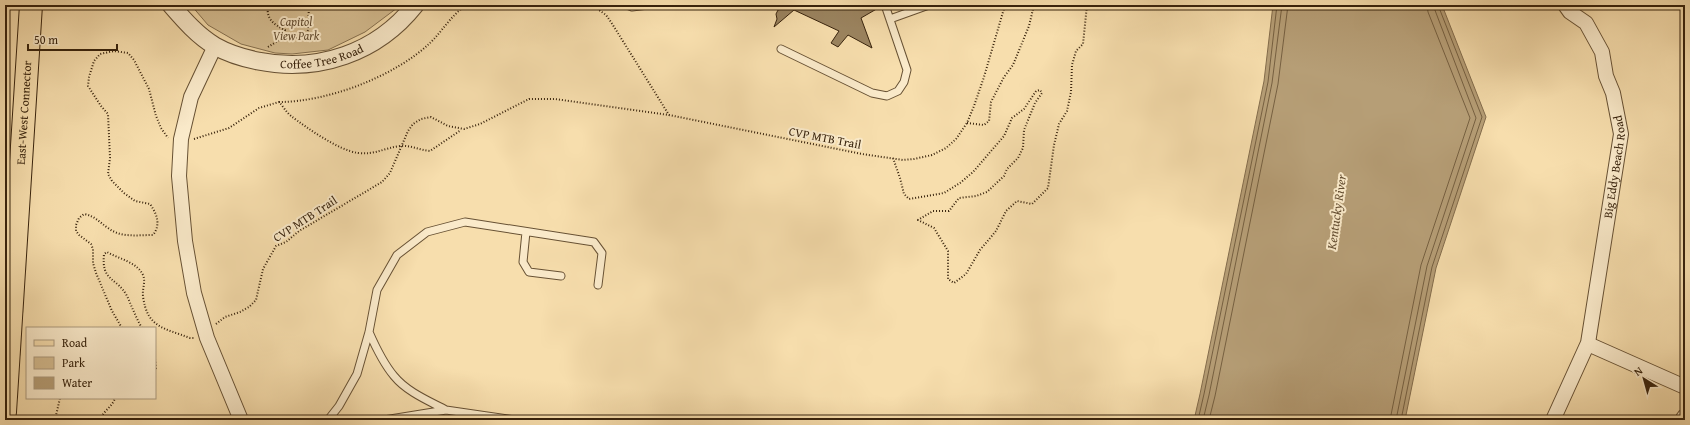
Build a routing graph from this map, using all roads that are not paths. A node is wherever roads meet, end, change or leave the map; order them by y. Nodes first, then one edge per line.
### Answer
1 (31, 5) edge
2 (171, 5) edge
3 (415, 5) edge
4 (627, 5) edge
5 (648, 5) edge
6 (886, 5) edge
7 (928, 5) edge
8 (1565, 5) edge
9 (890, 19) junction
10 (215, 46) junction
11 (781, 49) dead end
12 (526, 232) junction
13 (561, 276) dead end
14 (598, 285) dead end
15 (369, 332) junction
16 (1588, 344) junction
17 (1685, 387) edge
18 (446, 410) junction
19 (5, 412) edge
20 (241, 420) edge
21 (328, 420) edge
22 (384, 420) edge
23 (515, 420) edge
24 (1553, 420) edge

1 - 19 main road, East-West Connector
2 - 10 street, Coffee Tree Road
3 - 10 street, Coffee Tree Road
4 - 5 lane
6 - 9 lane
7 - 9 lane
8 - 16 street, Big Eddy Beach Road
9 - 11 lane
10 - 20 street
12 - 13 lane
12 - 14 lane
12 - 15 lane
15 - 18 lane
15 - 21 lane
16 - 17 street
16 - 24 street, Big Eddy Beach Road
18 - 22 lane
18 - 23 lane

